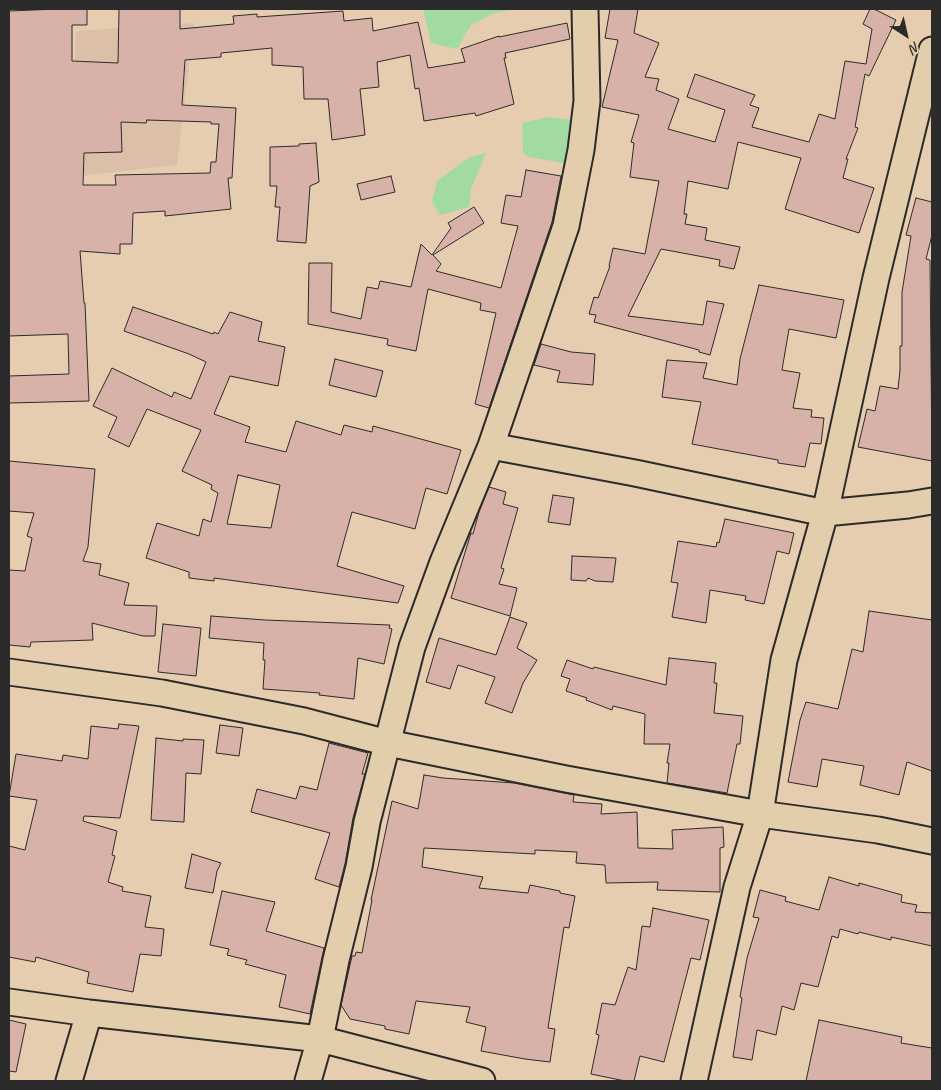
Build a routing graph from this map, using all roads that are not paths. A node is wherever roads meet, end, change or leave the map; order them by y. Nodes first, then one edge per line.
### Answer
1 (585, 9) edge
2 (932, 50) edge
3 (491, 446) junction
4 (920, 503) edge
5 (932, 512) edge
6 (825, 513) junction
7 (9, 672) edge
8 (388, 743) junction
9 (760, 814) junction
10 (932, 841) edge
11 (9, 1002) edge
12 (89, 1013) junction
13 (320, 1039) junction
14 (69, 1081) edge
15 (308, 1081) edge
16 (477, 1081) edge
17 (694, 1081) edge

1 - 3 street
2 - 6 street
3 - 6 street
3 - 8 street
4 - 5 street
4 - 6 street
6 - 9 street
7 - 8 street
8 - 9 street
8 - 13 street
9 - 10 street
9 - 17 street
11 - 12 street
12 - 13 street
12 - 14 street
13 - 15 street
13 - 16 street

